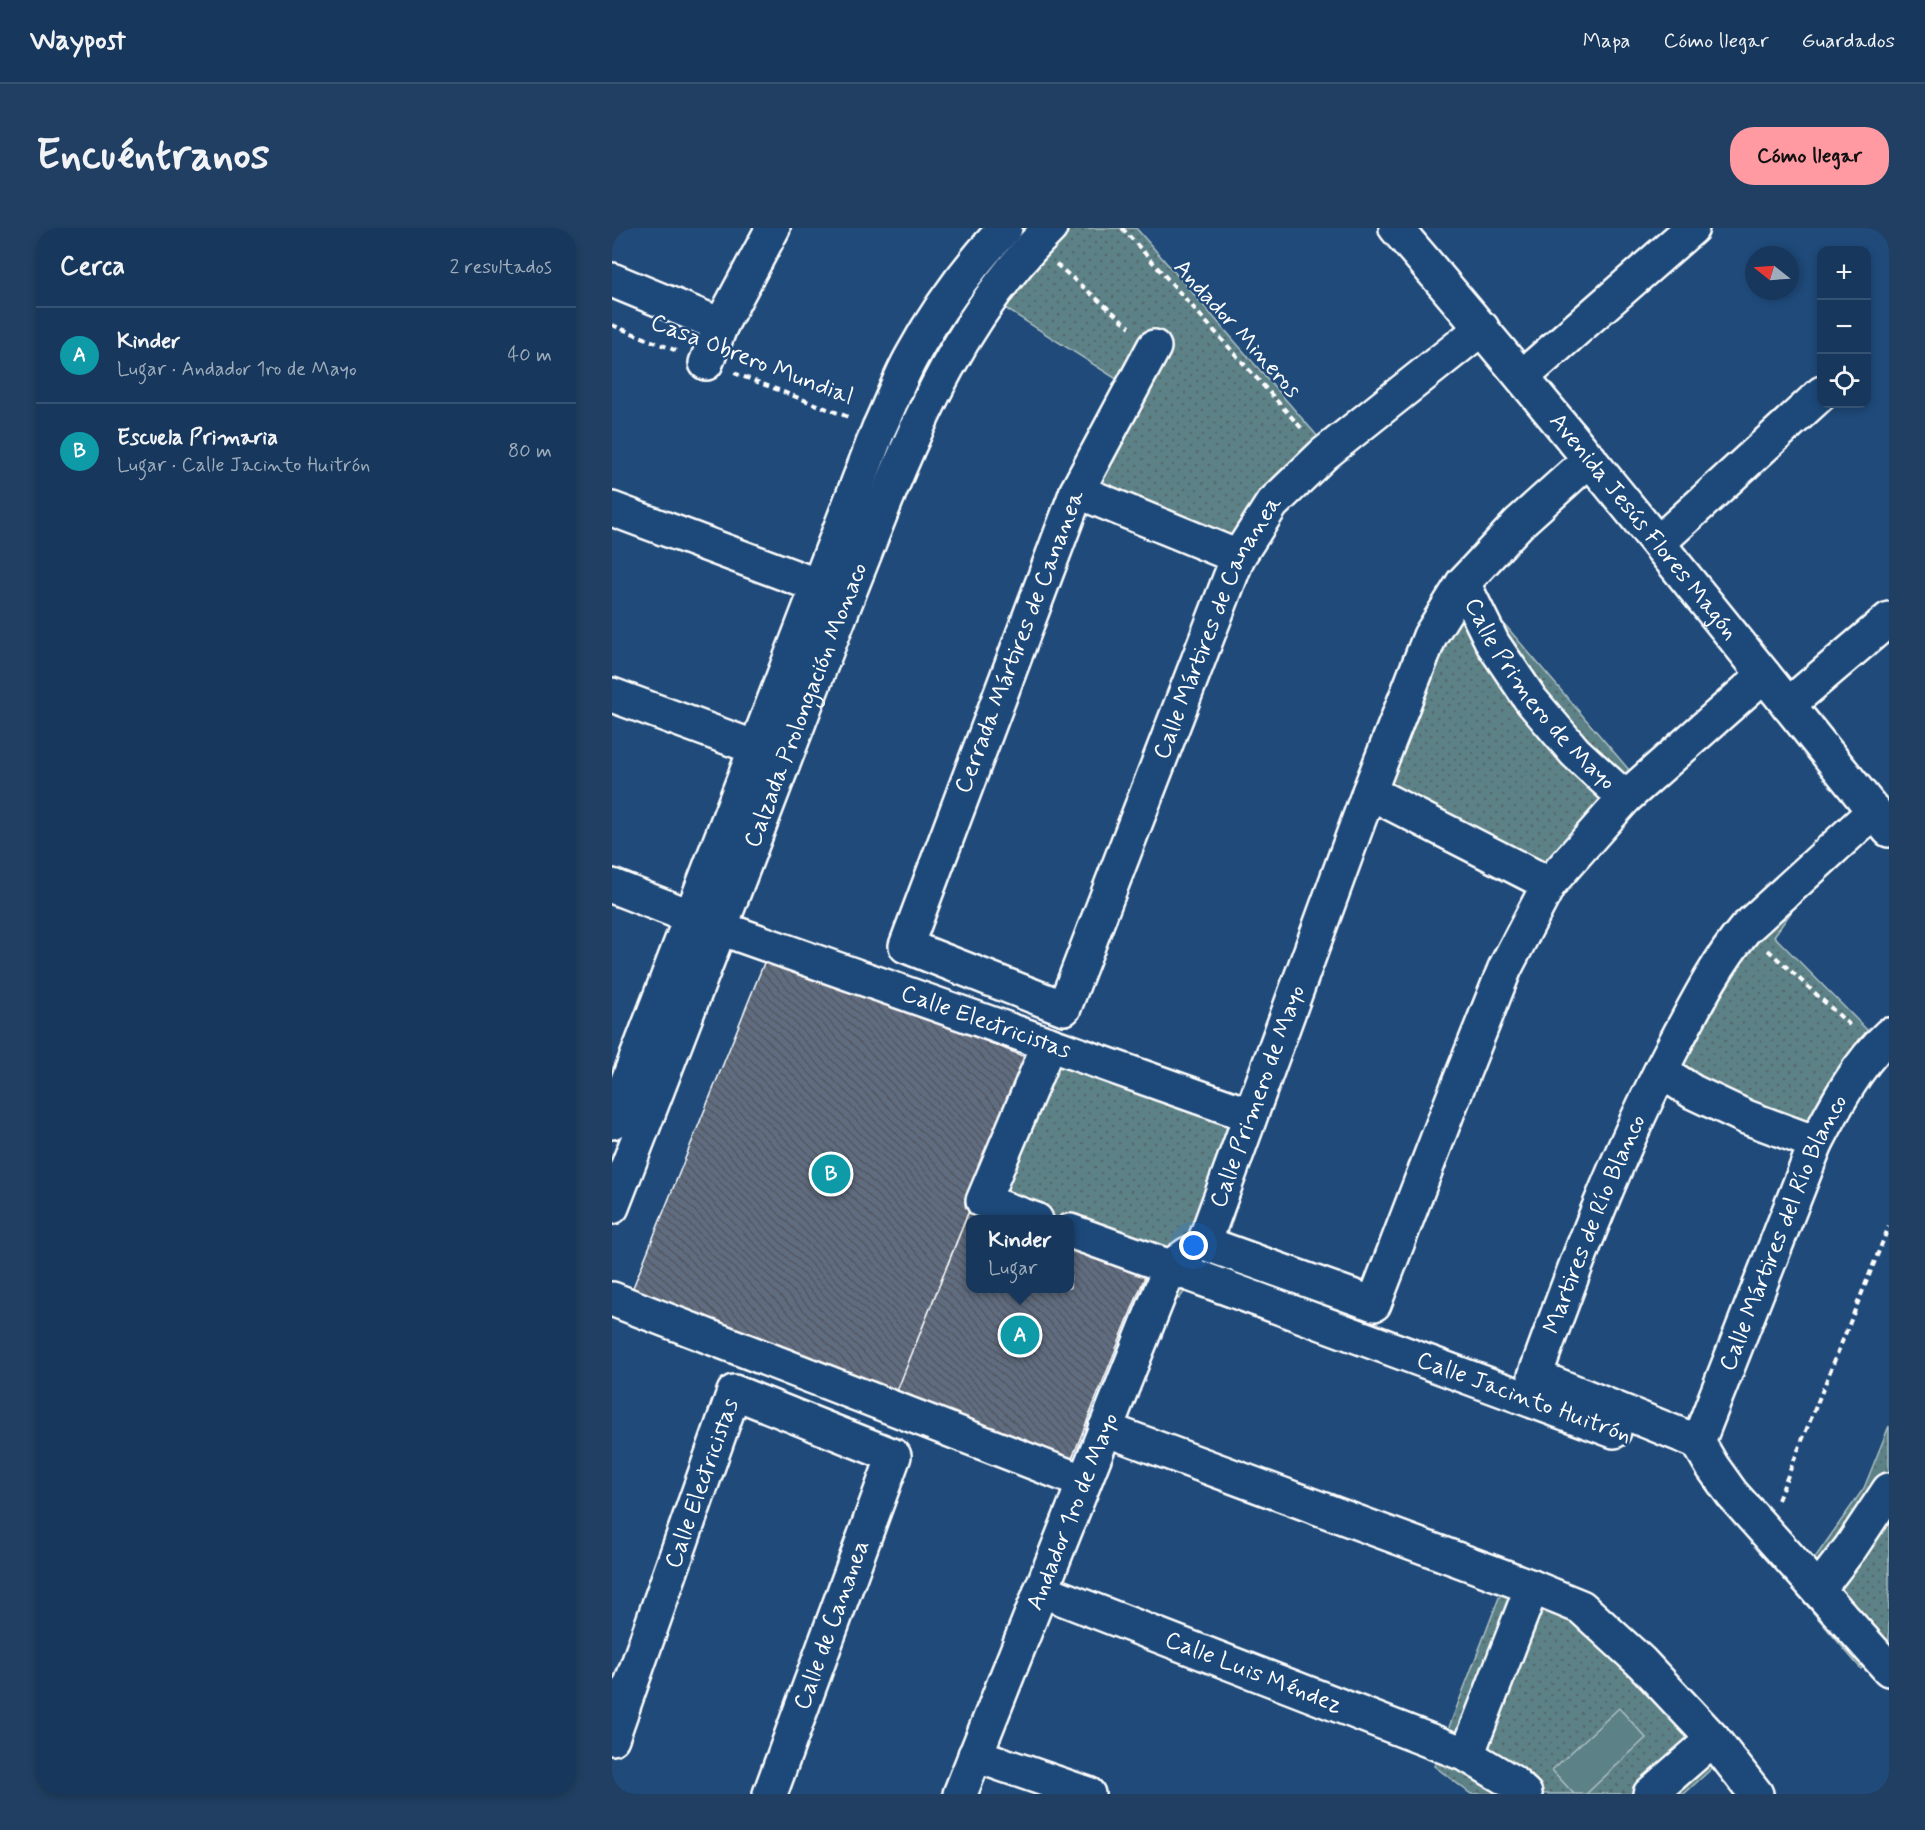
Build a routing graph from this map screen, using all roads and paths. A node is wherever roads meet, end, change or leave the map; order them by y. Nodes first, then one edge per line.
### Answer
1 (773, 228) edge
2 (1005, 228) edge
3 (1122, 228) edge
4 (1396, 228) edge
5 (1692, 228) edge
6 (1042, 236) edge
7 (612, 280) edge
8 (612, 325) edge
9 (721, 325) junction
10 (1482, 328) junction
11 (1154, 347) joint
12 (706, 363) junction
13 (1522, 377) junction
14 (1817, 397) edge
15 (879, 429) junction
16 (1324, 454) junction
17 (1590, 459) junction
18 (1077, 491) junction
19 (612, 509) edge
20 (1658, 543) junction
21 (1238, 557) junction
22 (1463, 583) junction
23 (832, 592) junction
24 (1889, 619) edge
25 (1764, 675) junction
26 (612, 695) edge
27 (1788, 705) junction
28 (756, 748) junction
29 (1369, 792) junction
30 (1625, 798) junction
31 (1881, 820) edge
32 (1549, 884) junction
33 (612, 886) edge
34 (706, 922) junction
35 (1745, 929) junction
36 (1064, 1008) joint
37 (1882, 1042) edge
38 (1049, 1044) junction
39 (1661, 1071) junction
40 (1250, 1115) junction
41 (612, 1122) edge
42 (1816, 1143) junction
43 (612, 1207) edge
44 (1022, 1215) edge
45 (1889, 1226) edge
46 (1074, 1232) edge
47 (1204, 1243) junction
48 (1170, 1267) junction
49 (612, 1299) edge
50 (1105, 1429) junction
51 (1698, 1442) junction
52 (894, 1456) joint
53 (1084, 1482) junction
54 (1889, 1490) edge
55 (1765, 1531) junction
56 (1532, 1587) junction
57 (1041, 1590) junction
58 (1818, 1590) junction
59 (1889, 1669) edge
60 (612, 1738) edge
61 (1713, 1739) junction
62 (975, 1755) junction
63 (1467, 1755) junction
64 (770, 1794) edge
65 (960, 1794) edge
66 (1088, 1794) edge
67 (1526, 1794) edge
68 (1650, 1794) edge
69 (1756, 1794) edge

1 - 9 street
2 - 15 street, Calzada Prolongación Monaco
3 - 16 path, Andador Mineros
4 - 10 street, Avenida Jesús Flores Magón
5 - 13 street
6 - 11 path
6 - 23 street, Calzada Prolongación Monaco
7 - 9 street
8 - 12 path, Casa Obrero Mundial
9 - 12 street
10 - 13 street, Avenida Jesús Flores Magón
10 - 16 street, Calle Mártires de Cananea
11 - 18 street, Cerrada Mártires de Cananea
12 - 15 path, Casa Obrero Mundial
13 - 17 street, Avenida Jesús Flores Magón
14 - 20 street
15 - 23 street, Calzada Prolongación Monaco
16 - 21 street, Calle Mártires de Cananea
17 - 20 street, Avenida Jesús Flores Magón
17 - 22 street, Calle Primero de Mayo
18 - 21 street
18 - 36 street, Cerrada Mártires de Cananea
19 - 23 street
20 - 25 street, Avenida Jesús Flores Magón
21 - 36 street, Calle Mártires de Cananea
22 - 29 street, Calle Primero de Mayo
22 - 30 street, Calle Primero de Mayo
23 - 28 street, Calzada Prolongación Monaco
23 - 34 street, Calzada Prolongación Monaco
24 - 27 street
25 - 27 street, Avenida Jesús Flores Magón
25 - 30 street, Calle Primero de Mayo
26 - 28 street
27 - 31 street, Avenida Jesús Flores Magón
28 - 34 street, Calzada Prolongación Monaco
29 - 32 street
29 - 40 street, Calle Primero de Mayo
30 - 32 street, Calle Primero de Mayo
31 - 35 street
32 - 47 street, Calle Primero de Mayo
33 - 34 street, Calle Electricistas
34 - 38 street, Calle Electricistas
34 - 41 street, Calzada Prolongación Monaco
34 - 43 street, Calzada Prolongación Monaco
35 - 37 path
35 - 39 street
37 - 42 street, Calle Mártires del Río Blanco
38 - 40 street, Calle Electricistas
38 - 44 street
39 - 42 street
39 - 51 street, Martires de Río Blanco
40 - 47 street, Calle Primero de Mayo
42 - 51 street, Calle Mártires del Río Blanco
45 - 55 path
46 - 48 street, Calle Jacinto Huitrón
47 - 48 street
48 - 50 street, Andador 1ro de Mayo
48 - 51 street, Calle Jacinto Huitrón
49 - 53 street
50 - 53 street, Andador 1ro de Mayo
50 - 56 street
51 - 55 street
52 - 60 street, Calle Electricistas
52 - 64 street, Calle de Cananea
53 - 57 street, Andador 1ro de Mayo
54 - 58 street
55 - 58 street
56 - 61 street
56 - 63 street
57 - 62 street, Andador 1ro de Mayo
57 - 63 street, Calle Luis Méndez
58 - 59 street
61 - 68 street
61 - 69 street
62 - 65 street, Andador 1ro de Mayo
62 - 66 street
63 - 67 street, Calle Luis Méndez

